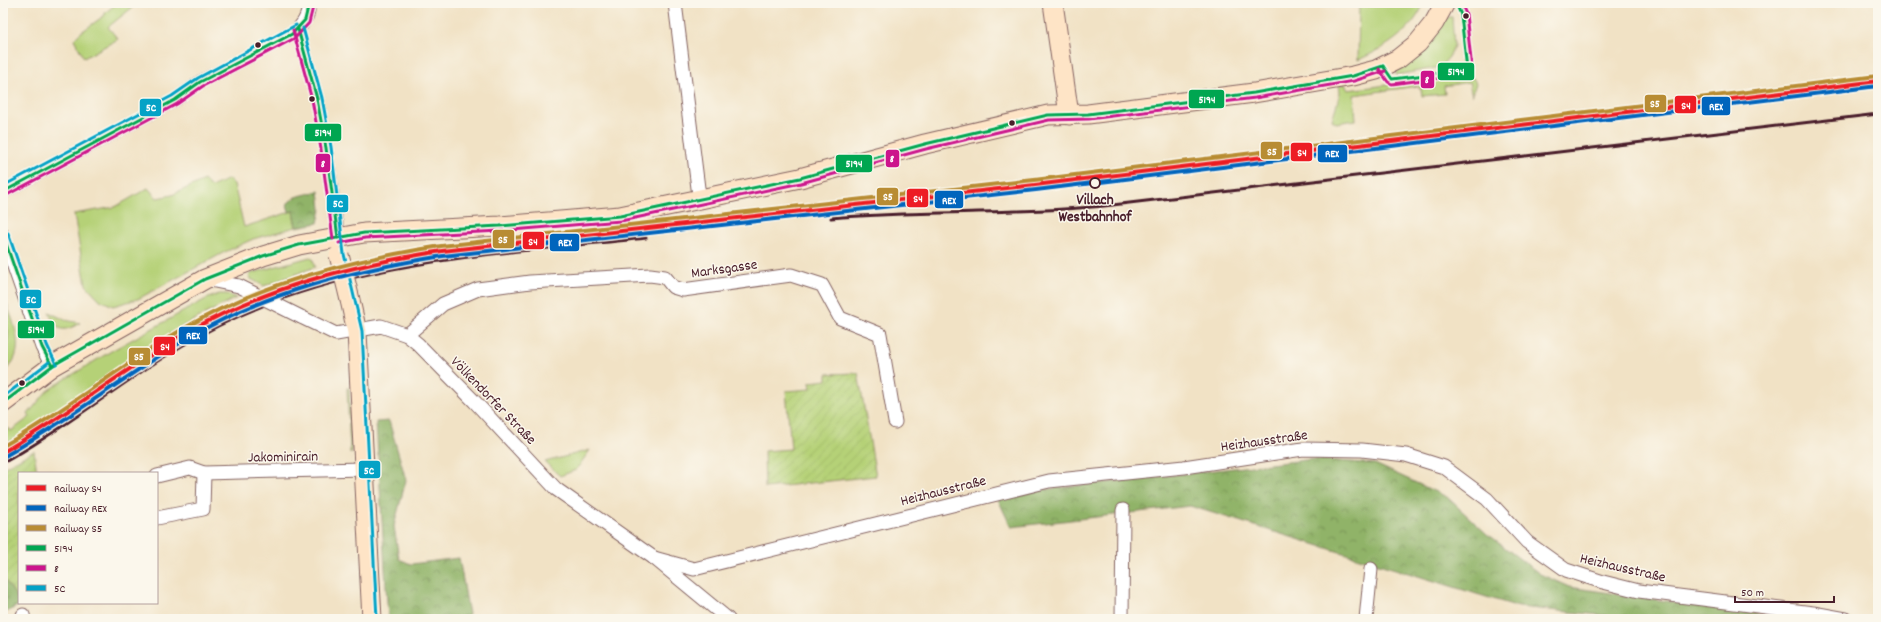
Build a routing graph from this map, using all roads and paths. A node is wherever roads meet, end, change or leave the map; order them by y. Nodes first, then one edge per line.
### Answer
1 (309, 3) edge
2 (675, 3) edge
3 (1053, 3) edge
4 (1445, 3) edge
5 (298, 29) junction
6 (1070, 116) junction
7 (3, 192) edge
8 (701, 199) junction
9 (3, 235) edge
10 (339, 246) junction
11 (205, 279) junction
12 (357, 332) junction
13 (407, 335) junction
14 (52, 366) junction
15 (3, 403) edge
16 (895, 422) dead end
17 (363, 469) junction
18 (204, 473) junction
19 (158, 476) edge
20 (1123, 510) dead end
21 (158, 518) edge
22 (654, 558) junction
23 (1371, 569) dead end
24 (372, 619) edge
25 (728, 619) edge
26 (1122, 619) edge
27 (1366, 619) edge
28 (1846, 619) edge

1 - 5 street
2 - 8 street
3 - 6 main road
4 - 6 main road
5 - 7 street
5 - 10 street
6 - 8 main road
8 - 10 main road
9 - 14 street
10 - 11 main road
10 - 12 main road, bridge
11 - 12 street, Völkendorfer Straße, bridge
11 - 14 main road
12 - 13 street, Völkendorfer Straße
12 - 17 main road
13 - 16 street, Marksgasse
13 - 22 street, Völkendorfer Straße
14 - 15 main road
17 - 18 street, Jakominirain
17 - 24 main road
18 - 19 street, Jakominirain
18 - 21 street
20 - 26 street
22 - 25 street, Völkendorfer Straße
22 - 28 street, Heizhausstraße
23 - 27 street

